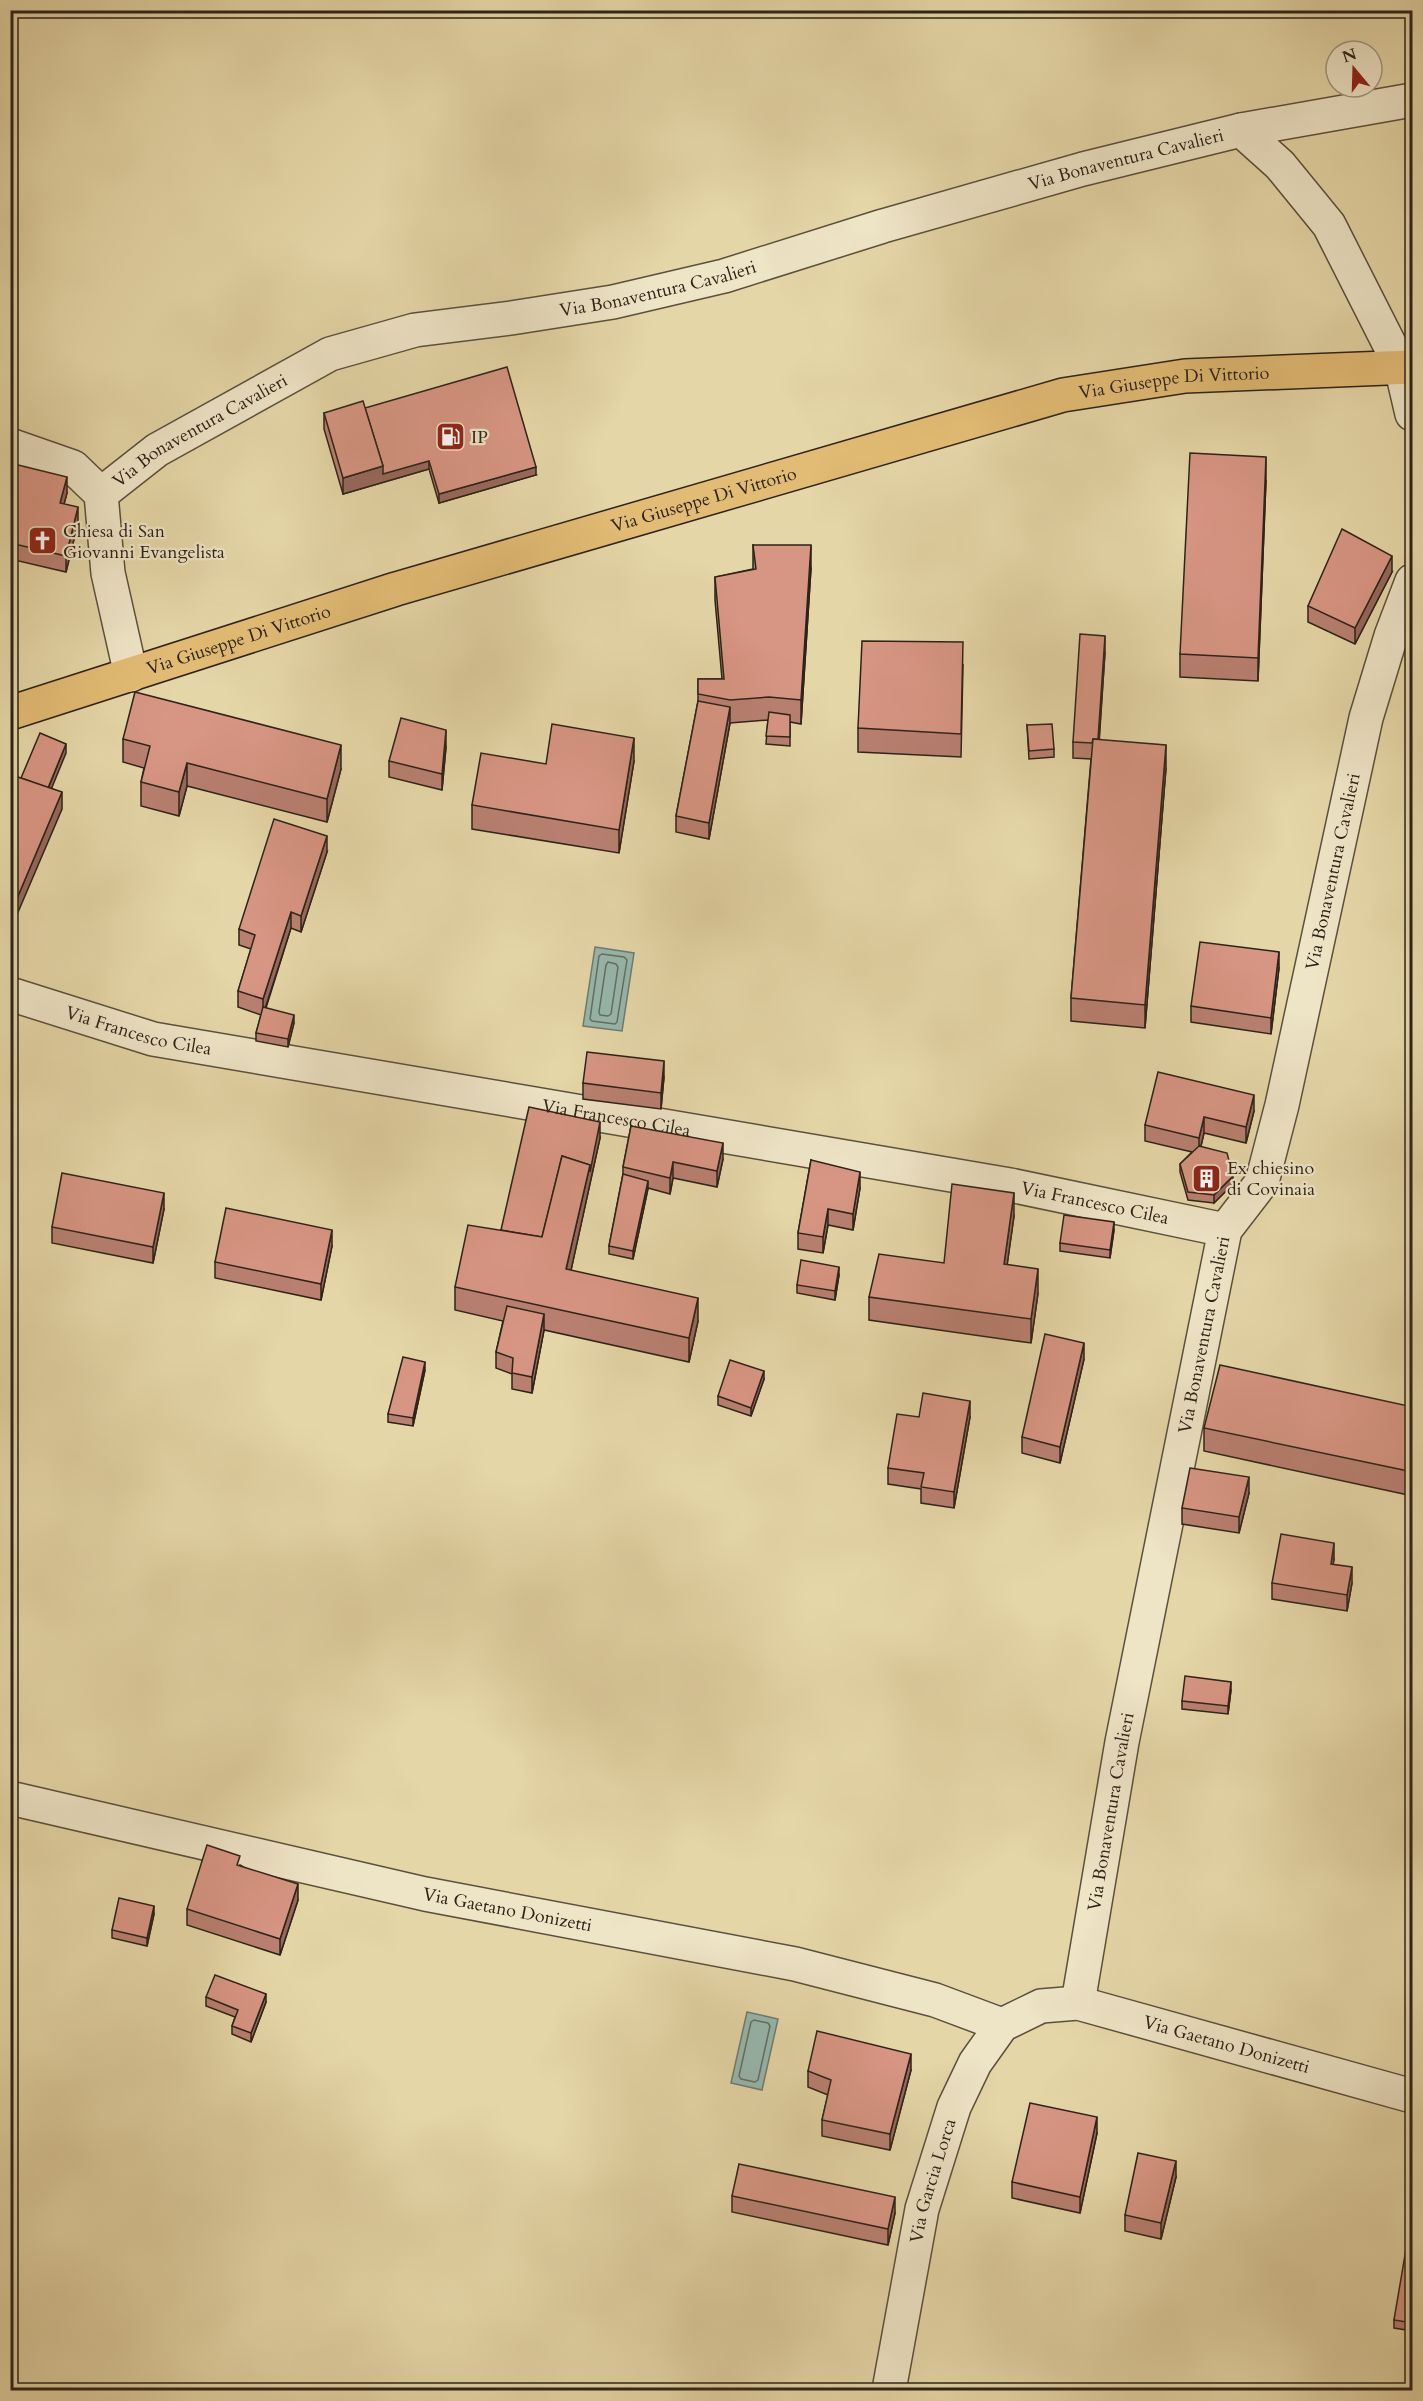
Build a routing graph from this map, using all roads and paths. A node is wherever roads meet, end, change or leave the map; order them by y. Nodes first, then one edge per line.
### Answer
1 (1413, 100) edge
2 (1241, 130) junction
3 (1407, 367) edge
4 (1413, 414) edge
5 (10, 445) edge
6 (101, 494) junction
7 (1413, 581) edge
8 (130, 675) junction
9 (10, 713) edge
10 (10, 994) edge
11 (1225, 1230) junction
12 (10, 1798) edge
13 (1078, 2003) junction
14 (1041, 2006) joint
15 (1002, 2025) junction
16 (1413, 2096) edge
17 (889, 2391) edge

1 - 2 street, Via Bonaventura Cavalieri
2 - 3 street, Via Bonaventura Cavalieri
2 - 6 street, Via Bonaventura Cavalieri
3 - 4 street, Via Bonaventura Cavalieri
3 - 8 main road, Via Giuseppe Di Vittorio
5 - 6 street
6 - 8 street
7 - 11 street, Via Bonaventura Cavalieri
8 - 9 main road, Via Giuseppe Di Vittorio
10 - 11 street, Via Francesco Cilea
11 - 13 street, Via Bonaventura Cavalieri
12 - 15 street, Via Gaetano Donizetti
13 - 14 street, Via Gaetano Donizetti
13 - 16 street, Via Gaetano Donizetti
14 - 15 street, Via Garcia Lorca
15 - 17 street, Via Garcia Lorca

